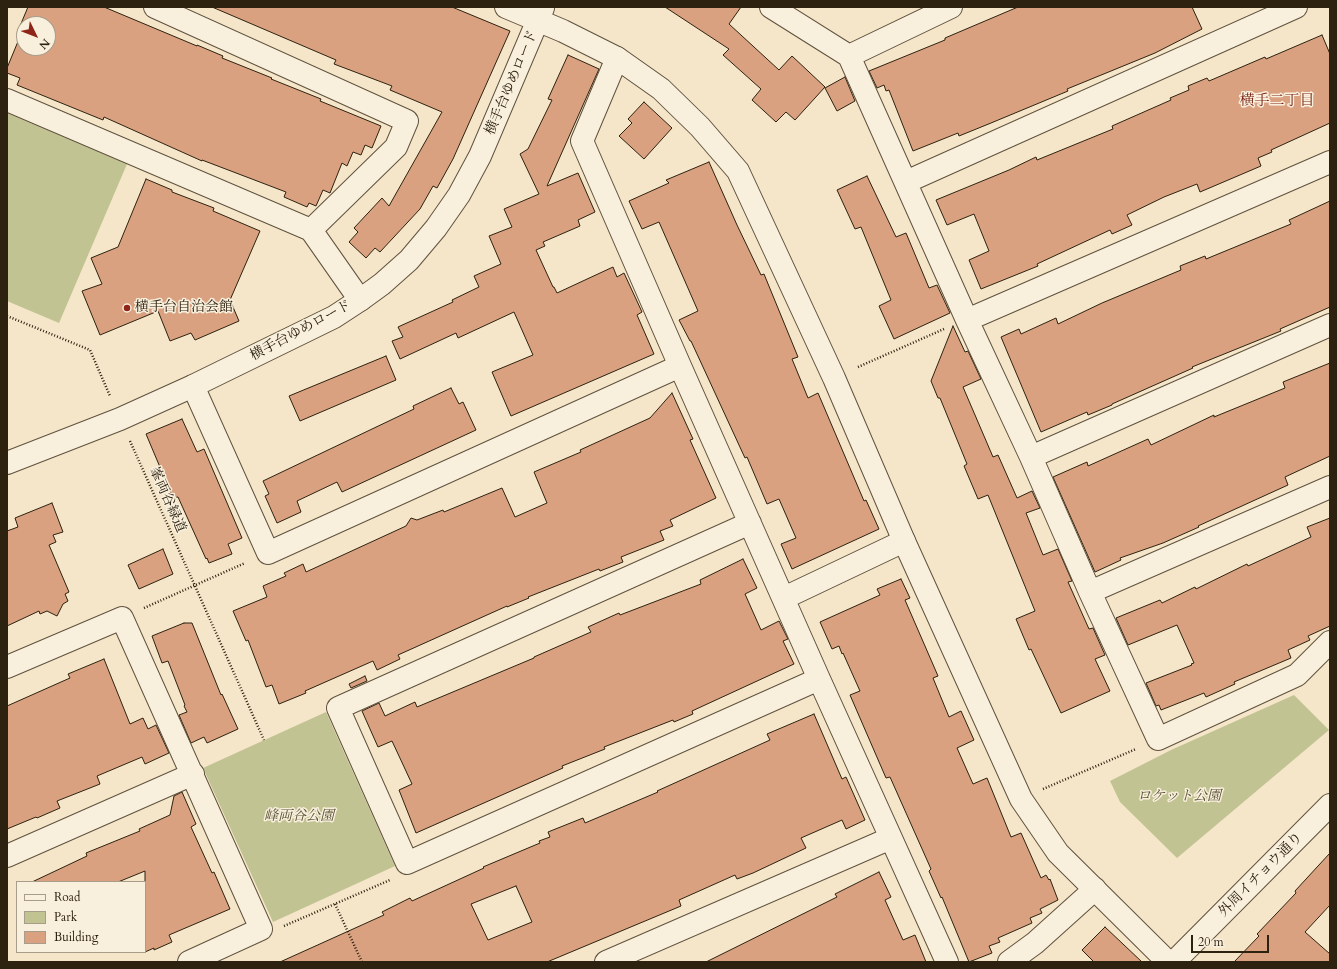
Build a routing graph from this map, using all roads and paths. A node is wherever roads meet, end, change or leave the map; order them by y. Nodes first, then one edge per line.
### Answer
1 (155, 7) edge
2 (506, 7) edge
3 (771, 7) edge
4 (951, 7) edge
5 (1296, 7) edge
6 (541, 14) edge
7 (848, 56) junction
8 (617, 58) junction
9 (7, 100) edge
10 (1330, 162) edge
11 (906, 182) junction
12 (311, 230) junction
13 (360, 300) junction
14 (7, 316) edge
15 (967, 320) junction
16 (1330, 326) edge
17 (938, 332) dead end
18 (680, 366) junction
19 (858, 367) dead end
20 (193, 386) junction
21 (120, 419) junction
22 (1030, 458) junction
23 (7, 463) edge
24 (1330, 488) edge
25 (750, 523) junction
26 (904, 541) junction
27 (268, 553) junction
28 (194, 585) junction
29 (1090, 592) junction
30 (784, 598) junction
31 (122, 618) junction
32 (1330, 642) edge
33 (7, 667) edge
34 (819, 679) junction
35 (1158, 739) junction
36 (264, 740) dead end
37 (193, 774) junction
38 (1042, 790) dead end
39 (1330, 804) edge
40 (891, 838) junction
41 (7, 856) edge
42 (407, 863) junction
43 (1095, 889) junction
44 (335, 904) junction
45 (262, 929) junction
46 (189, 962) edge
47 (362, 962) edge
48 (606, 962) edge
49 (947, 962) edge
50 (1008, 962) edge
51 (1168, 962) edge
52 (1174, 962) edge

1 - 12 street
2 - 6 street
3 - 7 street
4 - 7 street
5 - 11 street
6 - 8 street
6 - 13 street, 横手台ゆめロード
7 - 11 street
8 - 18 street
8 - 26 street
9 - 12 street
10 - 15 street
11 - 15 street
12 - 13 street
13 - 20 street, 横手台ゆめロード
14 - 21 path, 峯両谷緑道
15 - 22 street
16 - 22 street
17 - 19 path
18 - 25 street
18 - 27 street
20 - 21 street, 横手台ゆめロード
20 - 27 street
21 - 23 street, 横手台ゆめロード
21 - 28 path, 峯両谷緑道
22 - 29 street
24 - 29 street
25 - 30 street
25 - 42 street
26 - 30 street
26 - 43 street
27 - 28 path
28 - 31 path
28 - 36 path, 峯両谷緑道
29 - 35 street
30 - 34 street
31 - 33 street
31 - 37 street
32 - 35 street
34 - 40 street
34 - 42 street
35 - 38 path
37 - 41 street
37 - 45 street
39 - 52 street, 外周イチョウ通り
40 - 48 street
40 - 49 street
42 - 44 path
43 - 50 street
43 - 51 street
44 - 45 path
44 - 47 path
45 - 46 street

